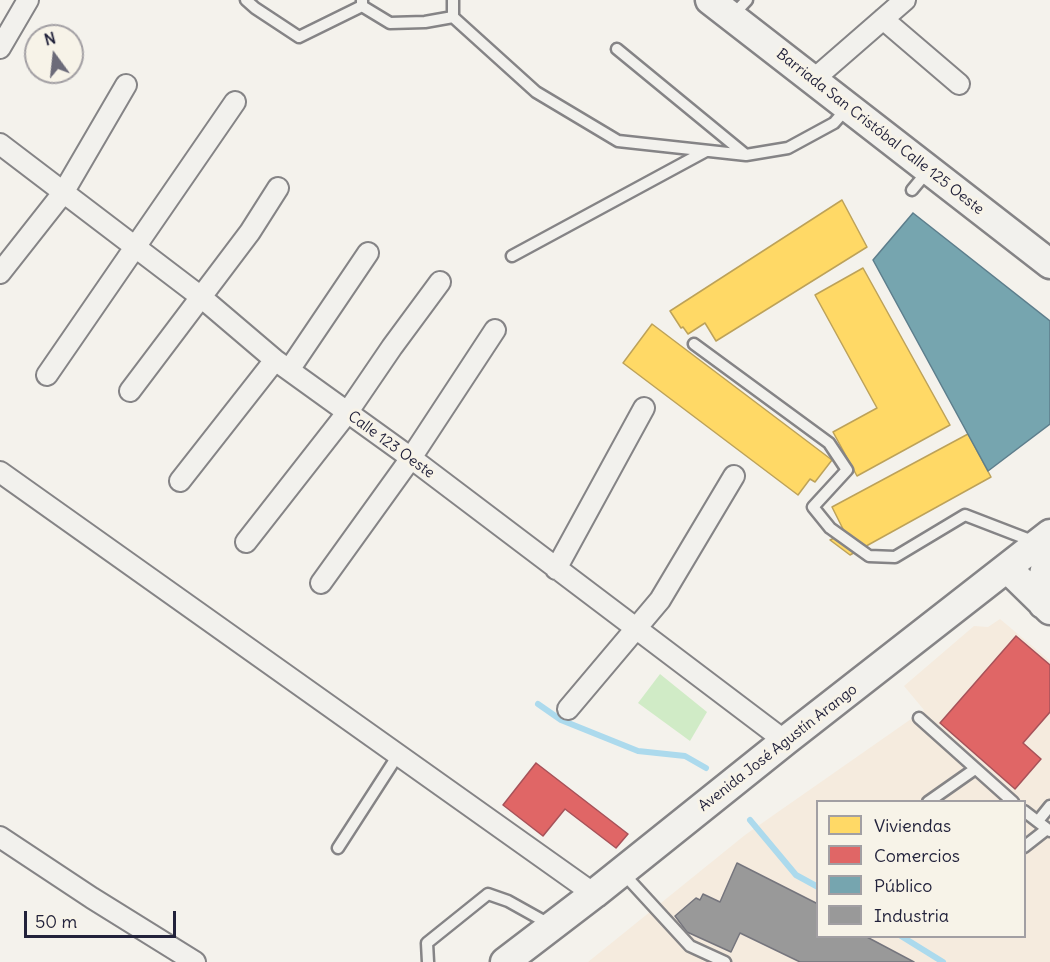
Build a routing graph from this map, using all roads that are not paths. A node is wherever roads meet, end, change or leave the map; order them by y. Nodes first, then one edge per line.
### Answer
1 (28, 0) edge
2 (246, 0) edge
3 (453, 0) edge
4 (905, 0) edge
5 (362, 3) edge
6 (729, 6) edge
7 (453, 17) junction
8 (883, 19) junction
9 (0, 48) edge
10 (617, 49) dead end
11 (813, 80) junction
12 (959, 84) dead end
13 (126, 85) dead end
14 (235, 102) dead end
15 (849, 106) junction
16 (0, 144) edge
17 (706, 150) junction
18 (746, 155) junction
19 (278, 188) dead end
20 (63, 193) junction
21 (136, 248) junction
22 (368, 253) dead end
23 (512, 256) dead end
24 (1050, 264) edge
25 (0, 273) edge
26 (440, 282) dead end
27 (201, 297) junction
28 (495, 330) dead end
29 (694, 344) dead end
30 (282, 365) junction
31 (47, 375) dead end
32 (130, 391) dead end
33 (644, 408) dead end
34 (347, 413) junction
35 (411, 458) junction
36 (0, 472) edge
37 (734, 476) dead end
38 (180, 481) dead end
39 (246, 542) dead end
40 (1046, 547) edge
41 (1007, 568) junction
42 (556, 569) junction
43 (321, 583) dead end
44 (1047, 607) edge
45 (636, 629) junction
46 (568, 709) dead end
47 (919, 718) dead end
48 (785, 741) junction
49 (398, 755) junction
50 (975, 769) junction
51 (929, 800) edge
52 (1012, 800) edge
53 (1050, 806) edge
54 (1026, 813) edge
55 (1045, 827) edge
56 (0, 837) edge
57 (1026, 845) edge
58 (338, 848) dead end
59 (622, 872) junction
60 (594, 894) junction
61 (554, 926) junction
62 (195, 962) edge
63 (428, 962) edge
64 (505, 962) edge
65 (726, 962) edge

1 - 9 street
2 - 5 lane
3 - 7 lane
4 - 8 street
5 - 7 lane
6 - 11 main road, Barriada San Cristóbal Calle 125 Oeste
7 - 17 lane
8 - 11 street
8 - 12 street
10 - 18 lane
11 - 15 main road, Barriada San Cristóbal Calle 125 Oeste
13 - 20 street
14 - 21 street
15 - 18 lane
15 - 24 main road, Barriada San Cristóbal Calle 125 Oeste
16 - 20 street, Calle 123 Oeste
17 - 18 lane
17 - 23 lane
19 - 27 street
20 - 21 street, Calle 123 Oeste
20 - 25 street
21 - 27 street, Calle 123 Oeste
21 - 31 street
22 - 30 street
26 - 34 street
27 - 30 street, Calle 123 Oeste
27 - 32 street
28 - 35 street
29 - 40 lane
30 - 34 street, Calle 123 Oeste
30 - 38 street
33 - 42 street
34 - 35 street, Calle 123 Oeste
34 - 39 street
35 - 42 street, Calle 123 Oeste
35 - 43 street
36 - 49 street
37 - 45 street
40 - 41 main road, Avenida José Agustín Arango
40 - 44 main road
41 - 44 main road
41 - 48 main road, Avenida José Agustín Arango
42 - 45 street, Calle 123 Oeste
45 - 46 street
45 - 48 street, Calle 123 Oeste
47 - 50 lane
48 - 59 main road, Avenida José Agustín Arango
49 - 58 lane
49 - 60 street
50 - 51 lane
50 - 52 lane
53 - 55 lane
54 - 55 lane
55 - 57 lane
56 - 62 street
59 - 60 main road, Avenida José Agustín Arango
59 - 65 lane
60 - 61 main road, Avenida José Agustín Arango
61 - 63 lane
61 - 64 main road, Avenida José Agustín Arango

